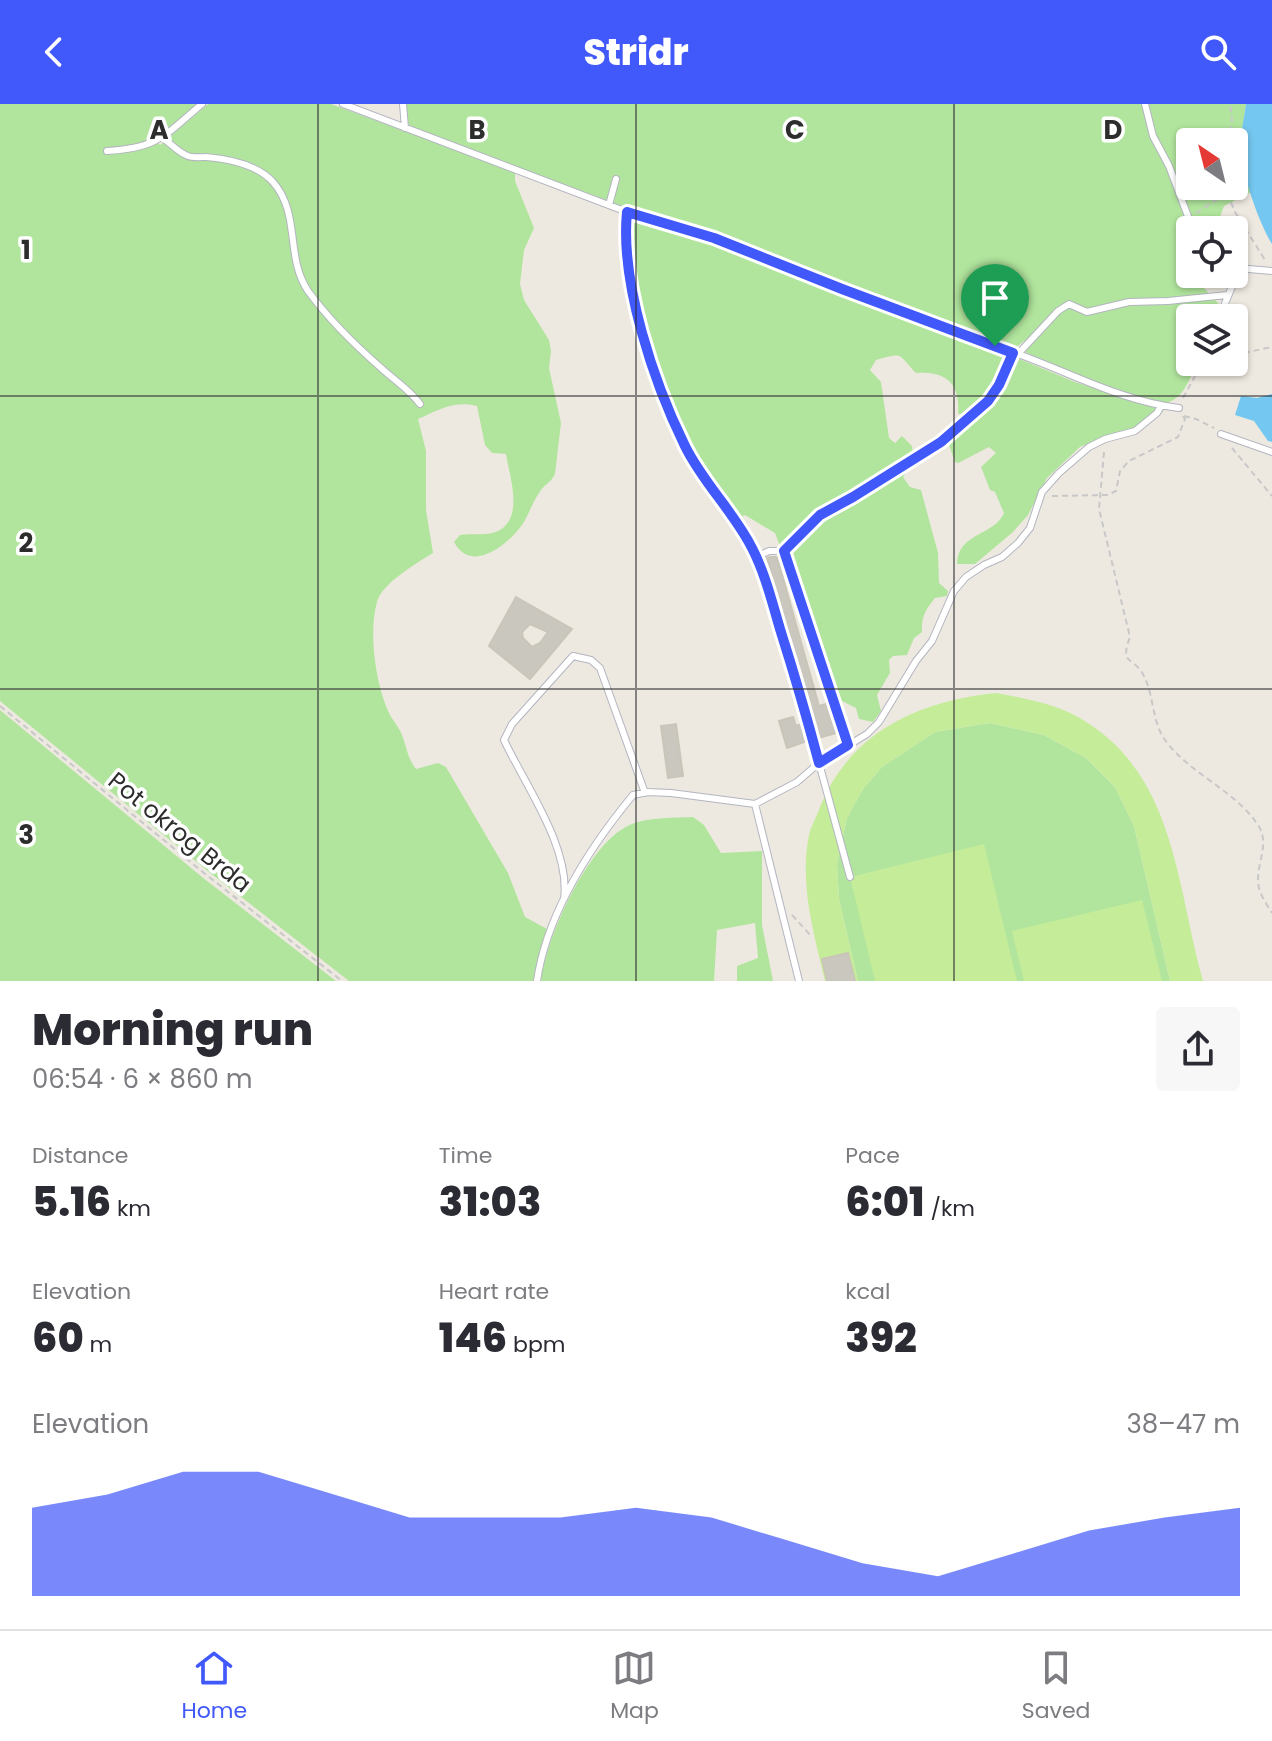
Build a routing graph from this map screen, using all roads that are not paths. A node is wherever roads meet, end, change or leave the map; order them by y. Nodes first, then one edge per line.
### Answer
1 (202, 104) edge
2 (343, 104) edge
3 (403, 104) edge
4 (1145, 104) edge
5 (405, 128) junction
6 (163, 138) junction
7 (107, 151) dead end
8 (616, 179) dead end
9 (609, 205) junction
10 (627, 212) junction
11 (1188, 216) edge
12 (1248, 269) edge
13 (1272, 271) edge
14 (1230, 288) edge
15 (1227, 295) junction
16 (1224, 304) edge
17 (1015, 353) junction
18 (420, 404) dead end
19 (1161, 406) junction
20 (1179, 408) road end
21 (1221, 434) road end
22 (1272, 452) edge
23 (784, 551) junction
24 (756, 557) junction
25 (848, 745) junction
26 (819, 763) junction
27 (645, 793) junction
28 (755, 804) junction
29 (850, 877) dead end
30 (563, 902) junction
31 (537, 981) edge
32 (799, 981) edge

1 - 6 lane
2 - 5 lane
3 - 5 lane
4 - 11 lane
5 - 9 lane
6 - 7 lane
6 - 18 lane
8 - 9 lane
9 - 10 lane
10 - 17 lane
10 - 24 lane
12 - 13 lane
14 - 15 lane
15 - 16 lane
15 - 17 lane
17 - 19 lane
17 - 23 lane
19 - 20 lane
19 - 25 lane
21 - 22 lane
23 - 24 lane
23 - 25 lane
24 - 26 lane
25 - 26 lane
26 - 28 lane
26 - 29 lane
27 - 28 lane
27 - 30 lane
27 - 30 lane
28 - 32 lane
30 - 31 lane

